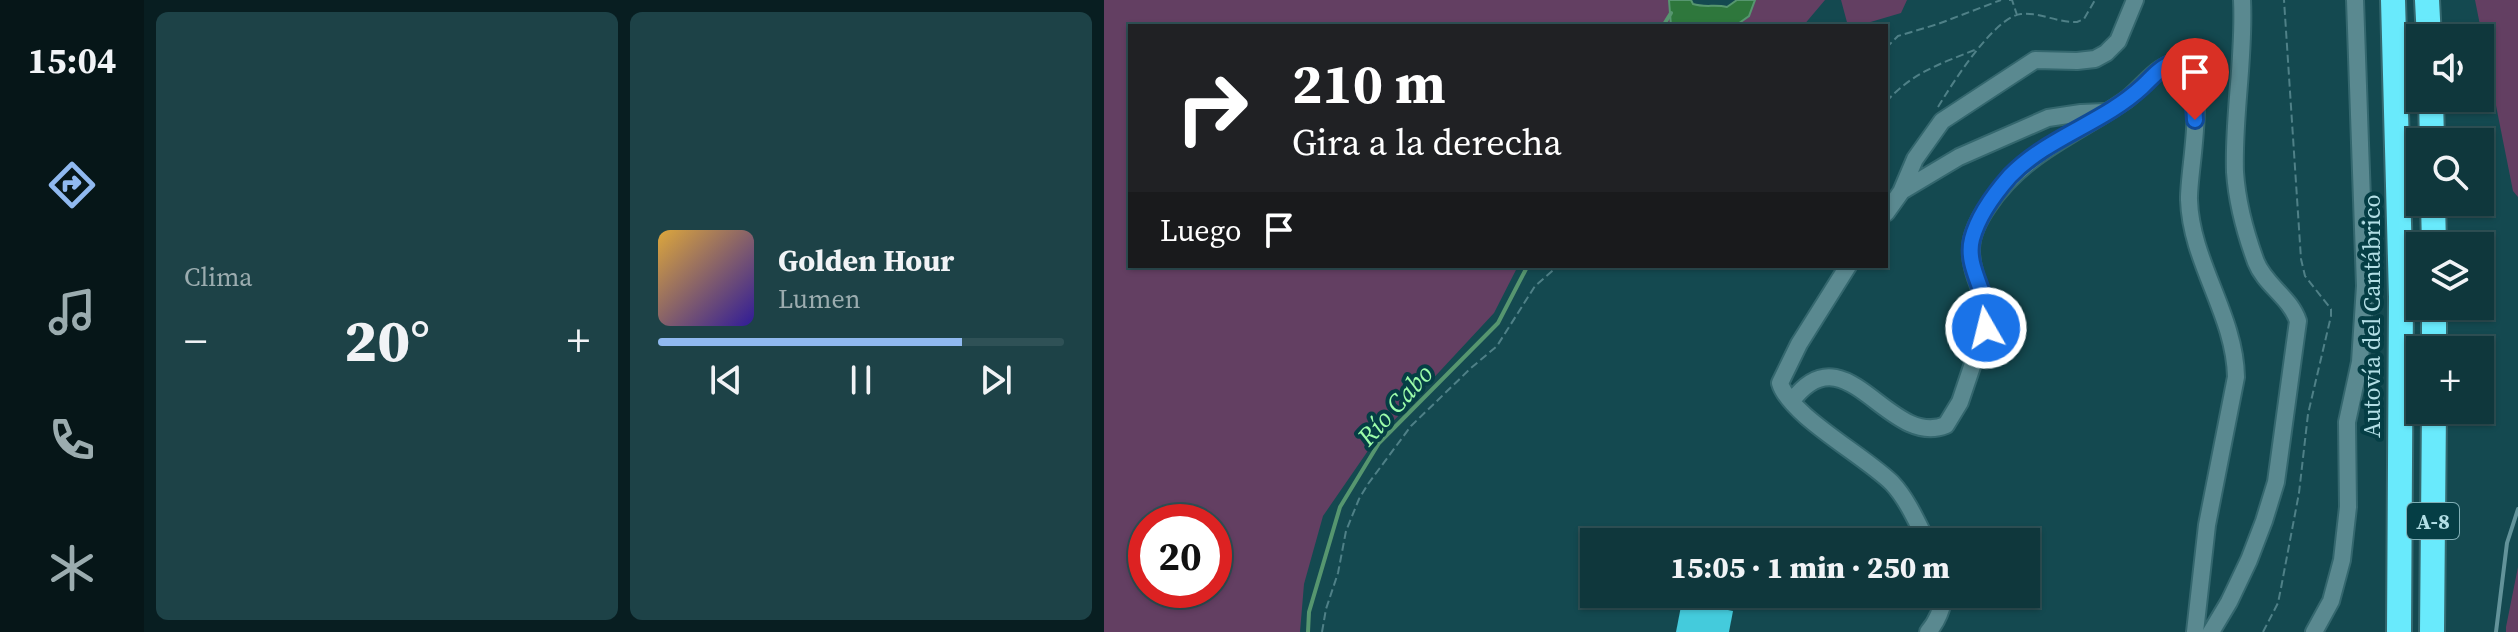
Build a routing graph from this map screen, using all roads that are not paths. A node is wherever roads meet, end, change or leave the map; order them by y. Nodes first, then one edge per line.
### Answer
1 (2135, 0) edge
2 (2242, 0) edge
3 (2355, 0) edge
4 (2393, 0) edge
5 (2427, 0) edge
6 (2428, 24) edge
7 (2107, 112) junction
8 (1901, 192) junction
9 (1888, 210) edge
10 (1847, 268) edge
11 (1792, 401) junction
12 (2434, 424) edge
13 (1919, 528) edge
14 (1941, 608) edge
15 (1928, 632) edge
16 (2195, 632) edge
17 (2211, 632) edge
18 (2314, 632) edge
19 (2399, 632) edge
20 (2432, 632) edge

1 - 8 lane
2 - 17 lane
3 - 18 lane
4 - 19 highway, Autovía del Cantábrico / A-8
5 - 6 highway
7 - 8 lane
7 - 11 lane
7 - 16 lane
8 - 9 lane
10 - 11 lane
11 - 13 lane
12 - 20 highway, A-8
14 - 15 lane

